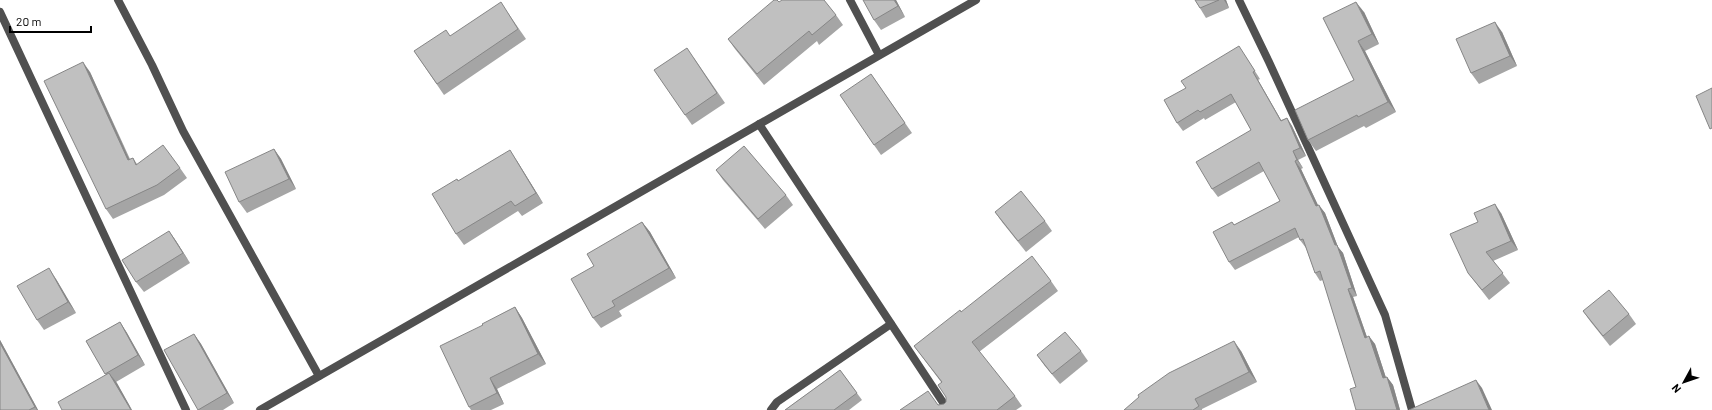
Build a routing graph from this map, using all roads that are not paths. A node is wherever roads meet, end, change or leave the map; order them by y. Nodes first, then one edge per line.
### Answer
1 (118, 0) edge
2 (850, 0) edge
3 (976, 0) edge
4 (1239, 0) edge
5 (0, 12) edge
6 (879, 55) junction
7 (759, 124) junction
8 (891, 324) junction
9 (319, 376) junction
10 (186, 410) edge
11 (260, 410) edge
12 (772, 410) edge
13 (948, 410) edge
14 (1412, 410) edge

1 - 9 street
2 - 6 street
3 - 6 street
4 - 14 street
5 - 10 street
6 - 7 street
7 - 8 street
7 - 9 street
8 - 12 street
8 - 13 street
9 - 11 street

